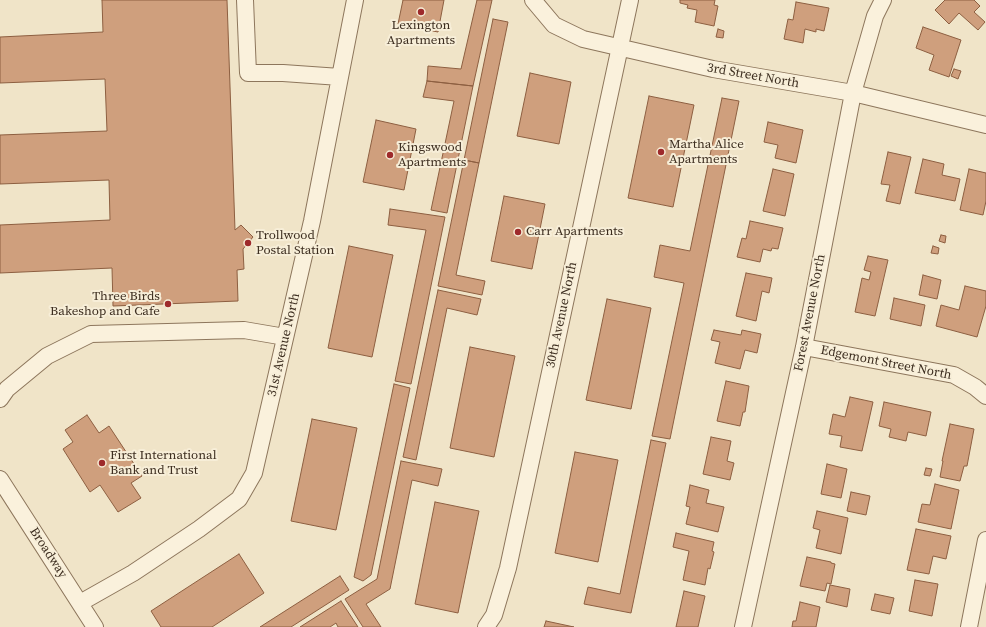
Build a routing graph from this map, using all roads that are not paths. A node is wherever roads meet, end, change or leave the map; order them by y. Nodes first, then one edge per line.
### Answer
1 (245, 0) edge
2 (354, 0) edge
3 (533, 0) edge
4 (630, 0) edge
5 (883, 0) edge
6 (619, 48) junction
7 (340, 77) junction
8 (853, 93) junction
9 (986, 125) edge
10 (285, 337) junction
11 (804, 347) junction
12 (986, 396) edge
13 (0, 399) edge
14 (0, 479) edge
15 (986, 540) edge
16 (80, 603) junction
17 (95, 627) edge
18 (486, 627) edge
19 (743, 627) edge
20 (969, 627) edge

1 - 7 street
2 - 7 street, 31st Avenue North
3 - 6 street, 3rd Street North
4 - 6 street, 30th Avenue North
5 - 8 street, Forest Avenue North
6 - 8 street, 3rd Street North
6 - 18 street, 30th Avenue North
7 - 10 street, 31st Avenue North
8 - 9 street, 3rd Street North
8 - 11 street, Forest Avenue North
10 - 13 street
10 - 16 street, 31st Avenue North
11 - 12 street, Edgemont Street North
11 - 19 street, Forest Avenue North
14 - 16 street, Broadway
15 - 20 street
16 - 17 street, Broadway

